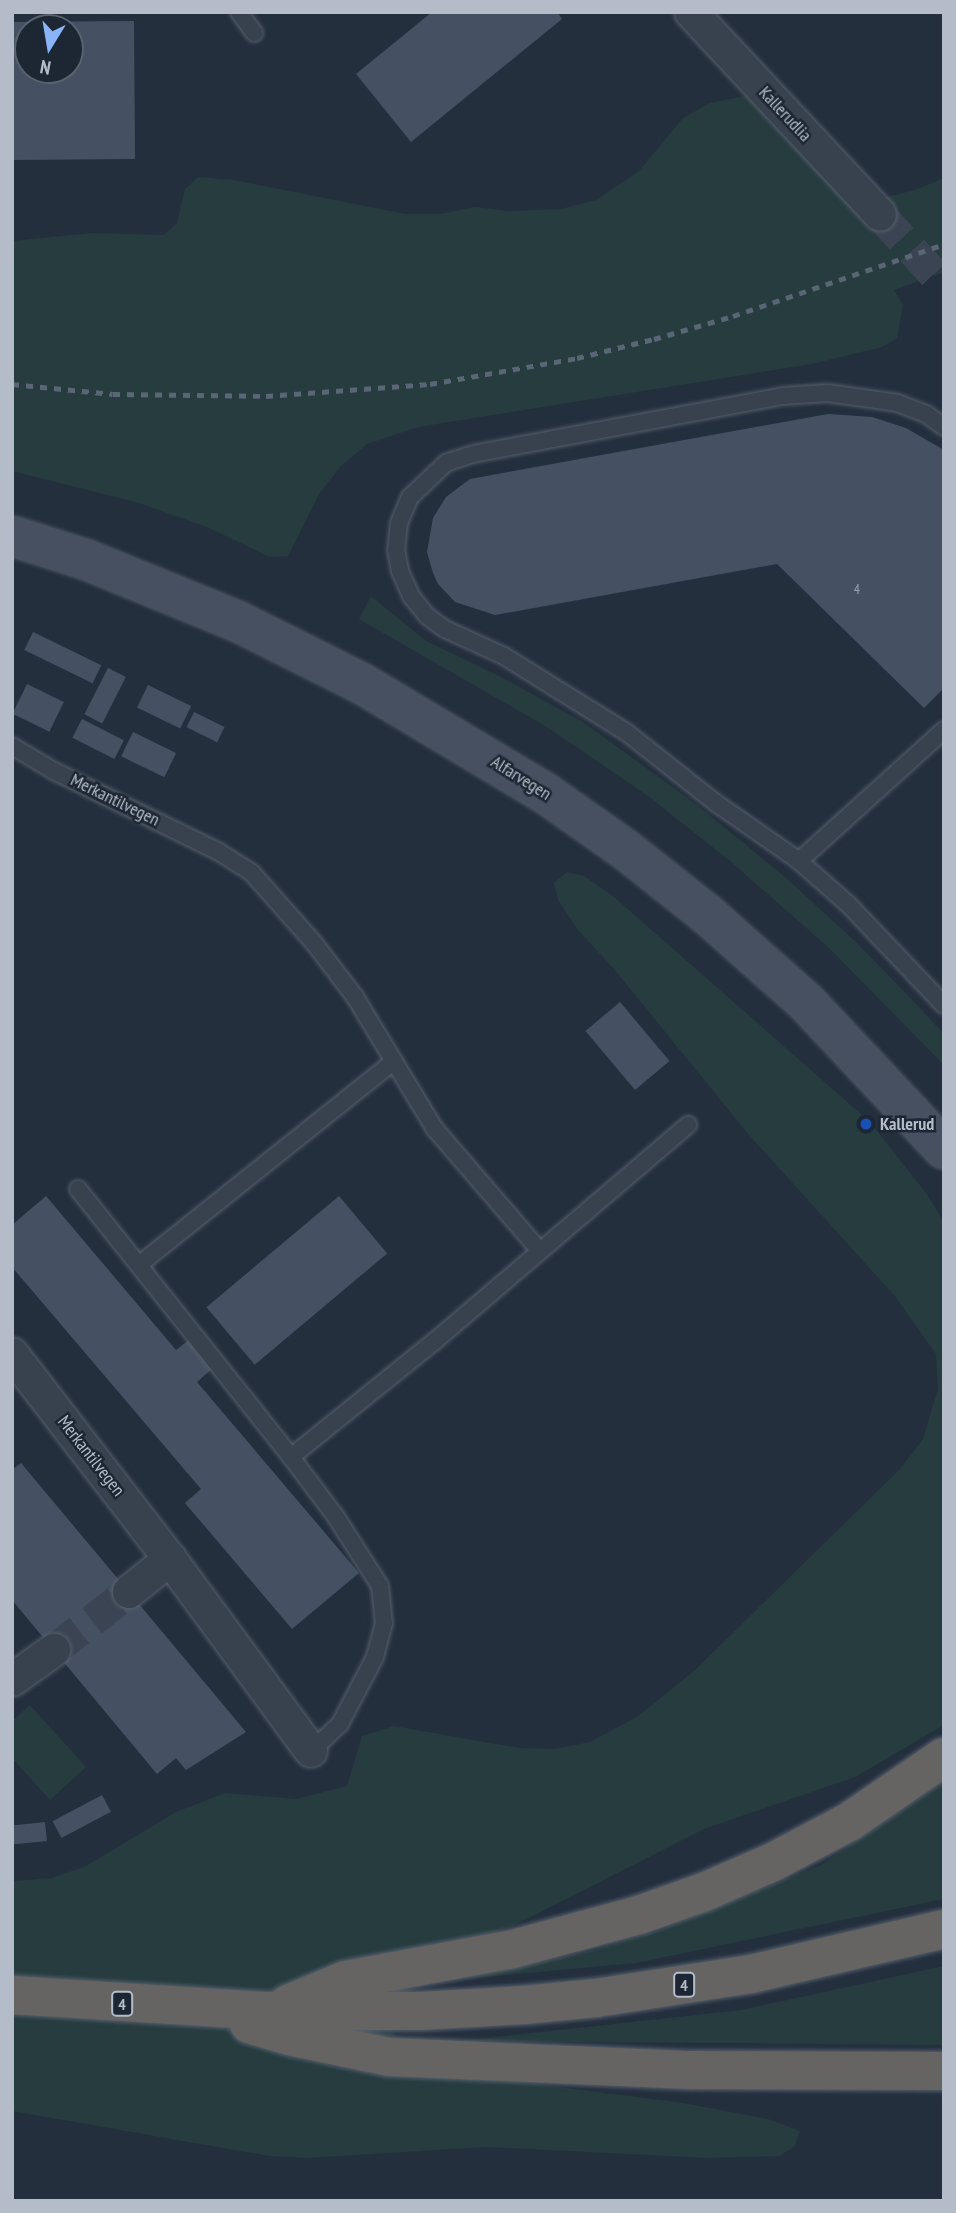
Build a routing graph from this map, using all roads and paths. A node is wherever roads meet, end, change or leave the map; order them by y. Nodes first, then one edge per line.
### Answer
1 (239, 12) edge
2 (695, 14) edge
3 (254, 33) dead end
4 (880, 215) tunnel mouth
5 (944, 427) edge
6 (12, 536) edge
7 (944, 730) edge
8 (12, 746) edge
9 (799, 861) junction
10 (944, 1005) edge
11 (394, 1061) junction
12 (688, 1125) dead end
13 (944, 1149) edge
14 (78, 1189) dead end
15 (540, 1251) junction
16 (140, 1264) junction
17 (12, 1354) edge
18 (291, 1457) junction
19 (170, 1559) junction
20 (129, 1592) tunnel mouth
21 (54, 1650) tunnel mouth
22 (12, 1680) edge
23 (311, 1751) joint
24 (944, 1757) edge
25 (944, 1929) edge
26 (12, 1995) edge
27 (197, 2008) junction
28 (269, 2011) junction
29 (944, 2071) edge

1 - 3 lane
2 - 4 street, Kallerudlia
5 - 9 lane
6 - 13 main road, Alfarvegen
7 - 9 lane
8 - 11 lane, Merkantilvegen
9 - 10 lane
11 - 15 lane, Merkantilvegen
11 - 16 lane
12 - 15 lane
14 - 16 lane
15 - 18 lane
16 - 18 lane
17 - 19 street, Merkantilvegen
18 - 23 lane
19 - 20 street
19 - 23 street, Merkantilvegen
21 - 22 street
24 - 28 highway
25 - 28 highway, 4
26 - 27 highway, 4
27 - 28 highway, 4
27 - 29 highway

